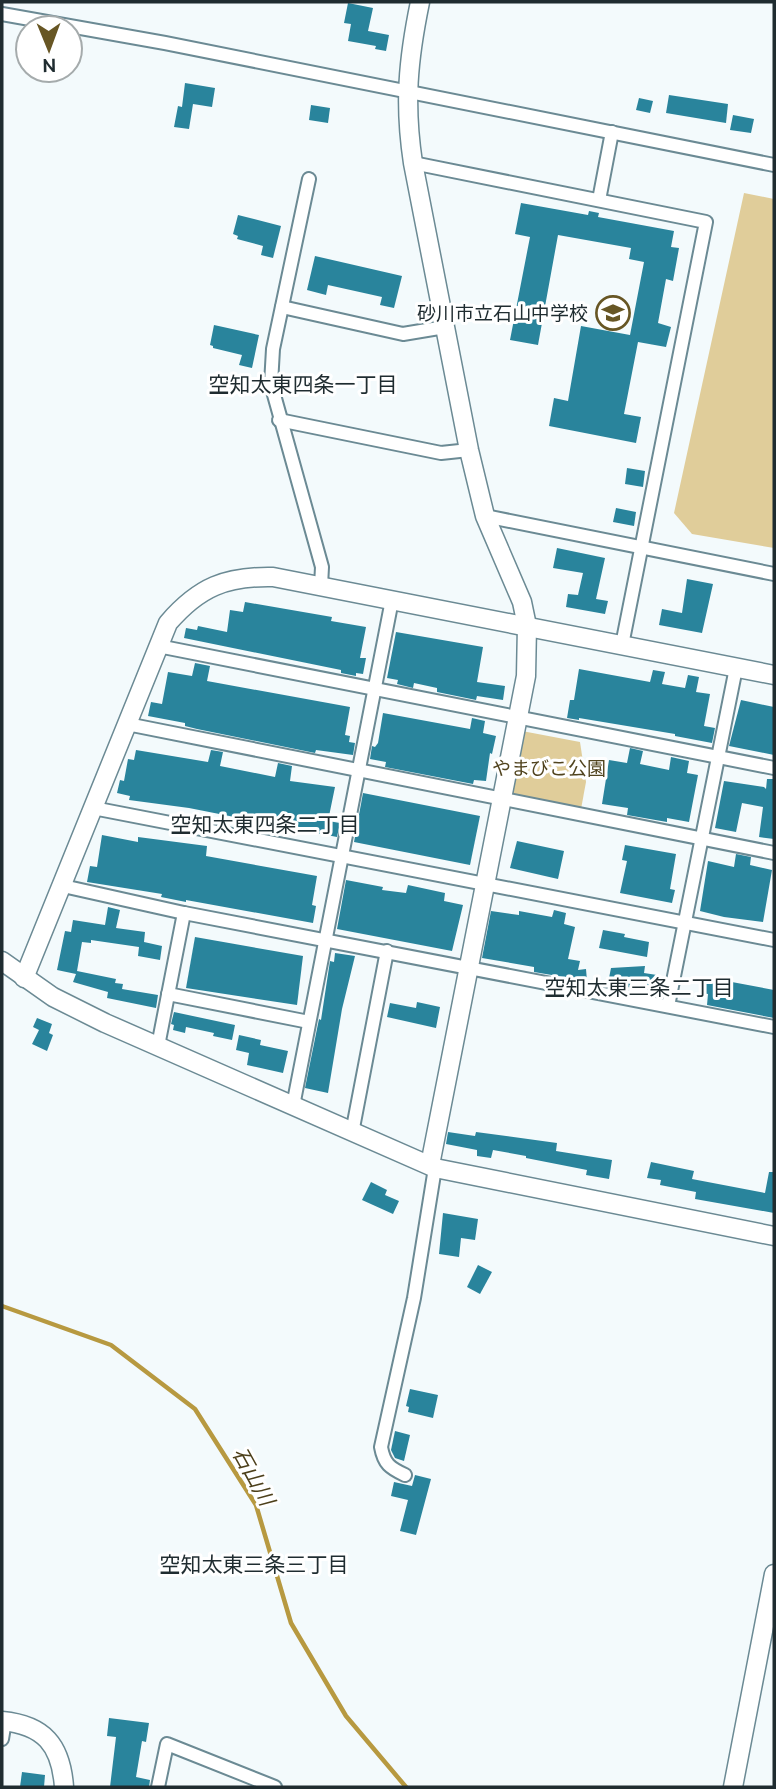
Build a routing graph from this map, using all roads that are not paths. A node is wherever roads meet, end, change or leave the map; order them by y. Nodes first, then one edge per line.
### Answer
1 (420, 2) edge
2 (2, 14) edge
3 (407, 91) junction
4 (612, 132) junction
5 (413, 163) junction
6 (774, 164) edge
7 (309, 179) dead end
8 (599, 200) junction
9 (282, 307) junction
10 (445, 327) junction
11 (279, 420) junction
12 (469, 450) junction
13 (485, 516) junction
14 (640, 549) junction
15 (774, 574) edge
16 (321, 586) junction
17 (392, 600) junction
18 (527, 626) junction
19 (622, 645) junction
20 (158, 646) junction
21 (736, 668) junction
22 (774, 675) edge
23 (374, 689) junction
24 (517, 718) junction
25 (127, 724) junction
26 (716, 757) junction
27 (774, 768) edge
28 (358, 771) junction
29 (501, 799) junction
30 (93, 808) junction
31 (700, 838) junction
32 (774, 853) edge
33 (341, 855) junction
34 (484, 883) junction
35 (63, 886) junction
36 (184, 913) junction
37 (685, 922) junction
38 (324, 939) junction
39 (774, 940) edge
40 (387, 951) junction
41 (2, 961) edge
42 (468, 967) junction
43 (24, 978) junction
44 (168, 993) junction
45 (668, 1006) junction
46 (309, 1022) junction
47 (774, 1027) edge
48 (159, 1046) junction
49 (293, 1106) junction
50 (352, 1133) junction
51 (433, 1167) junction
52 (774, 1236) edge
53 (405, 1475) dead end
54 (774, 1574) edge
55 (3, 1727) edge
56 (267, 1786) edge
57 (64, 1787) edge
58 (158, 1787) edge
59 (733, 1787) edge

1 - 3 street
2 - 3 street
3 - 4 street
3 - 5 street
4 - 6 street
4 - 8 street
5 - 8 street
5 - 10 street
7 - 9 street
8 - 14 street
9 - 10 street
9 - 11 street
10 - 12 street
11 - 12 street
11 - 16 street
12 - 13 street
13 - 14 street
13 - 18 street
14 - 15 street
14 - 19 street
16 - 17 street
16 - 20 street
17 - 18 street
17 - 23 street
18 - 19 street
18 - 24 street
19 - 21 street
20 - 23 street
20 - 25 street
21 - 22 street
21 - 26 street
23 - 24 street
23 - 28 street
24 - 26 street
24 - 29 street
25 - 28 street
25 - 30 street
26 - 27 street
26 - 31 street
28 - 29 street
28 - 33 street
29 - 31 street
29 - 34 street
30 - 33 street
30 - 35 street
31 - 32 street
31 - 37 street
33 - 34 street
33 - 38 street
34 - 37 street
34 - 42 street
35 - 36 street
35 - 43 street
36 - 38 street
36 - 44 street
37 - 39 street
37 - 45 street
38 - 40 street
38 - 46 street
40 - 42 street
40 - 50 street
41 - 43 street
42 - 45 street
42 - 51 street
43 - 48 street
44 - 46 street
44 - 48 street
45 - 47 street
46 - 49 street
48 - 49 street
49 - 50 street
50 - 51 street
51 - 52 street
51 - 53 street
54 - 59 street
55 - 57 street
56 - 58 street

